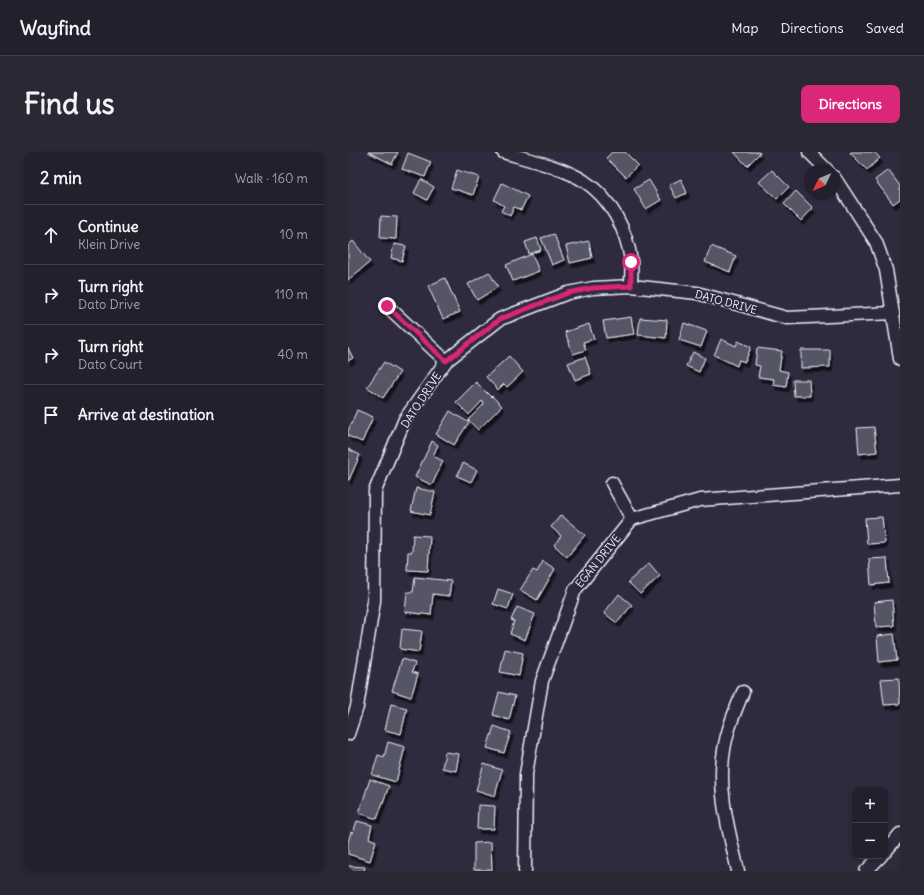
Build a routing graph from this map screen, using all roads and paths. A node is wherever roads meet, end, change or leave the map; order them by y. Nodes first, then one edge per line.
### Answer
1 (503, 152) edge
2 (809, 152) edge
3 (821, 164) edge
4 (840, 186) edge
5 (631, 286) junction
6 (387, 306) dead end
7 (893, 313) junction
8 (900, 359) edge
9 (446, 361) junction
10 (612, 484) dead end
11 (900, 485) edge
12 (632, 519) junction
13 (743, 692) dead end
14 (348, 734) edge
15 (900, 834) edge
16 (888, 848) edge
17 (878, 859) edge
18 (524, 871) edge
19 (738, 871) edge
20 (866, 871) edge

1 - 5 street
2 - 3 street
4 - 7 street
5 - 7 street, DATO DRIVE
5 - 9 street, DATO DRIVE
6 - 9 street
7 - 8 street
9 - 14 street, DATO DRIVE
10 - 12 street
11 - 12 street
12 - 18 street, EGAN DRIVE
13 - 19 street
15 - 16 street
17 - 20 street

